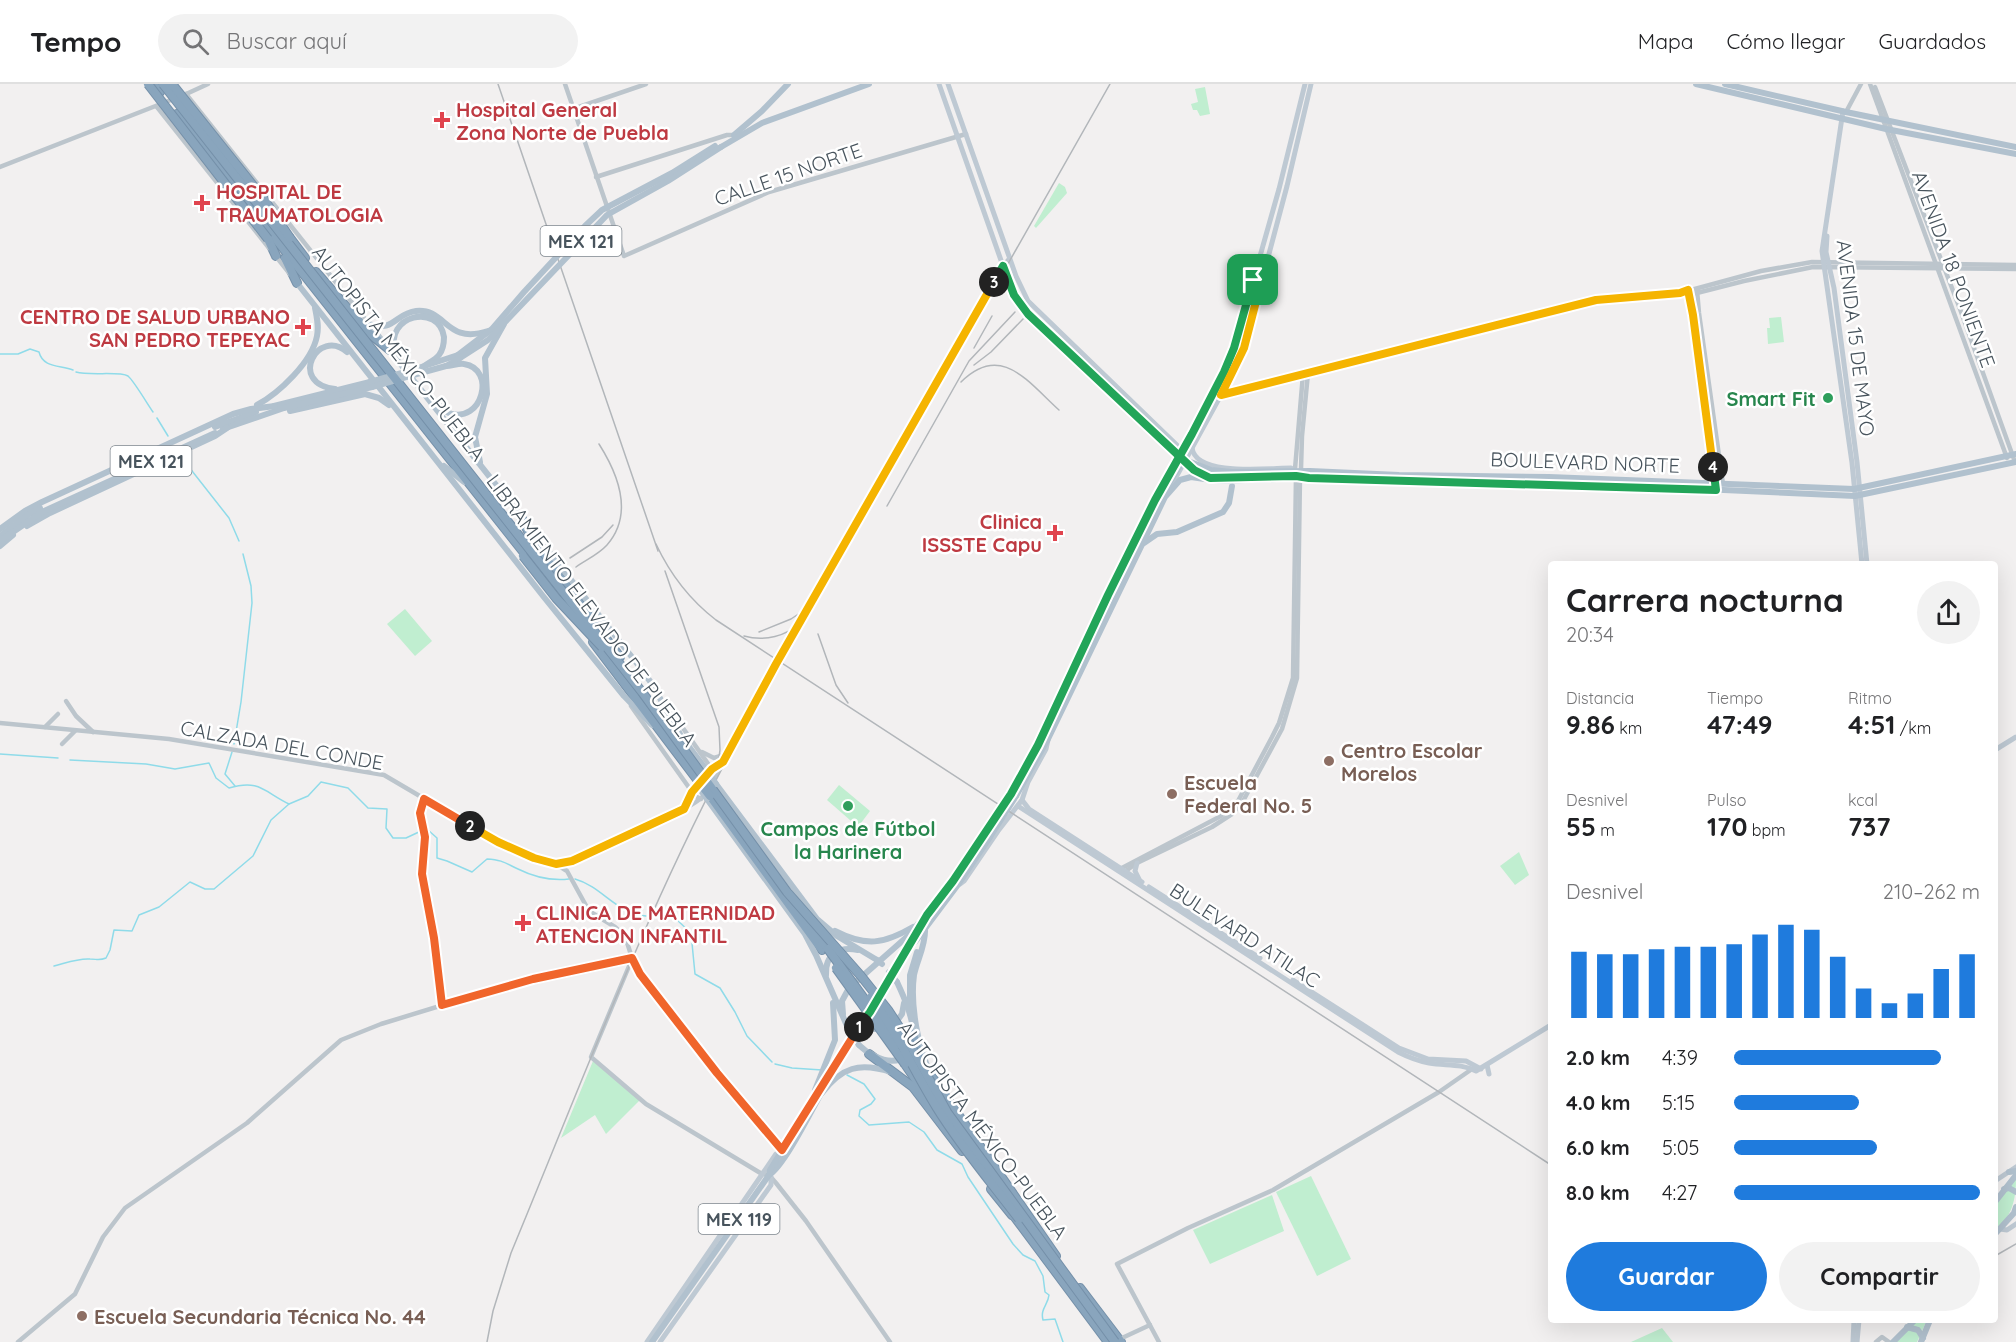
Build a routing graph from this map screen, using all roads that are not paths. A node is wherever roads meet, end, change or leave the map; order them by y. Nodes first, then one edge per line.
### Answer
1 (148, 84) edge
2 (208, 84) edge
3 (565, 84) edge
4 (646, 84) edge
5 (788, 84) edge
6 (869, 84) edge
7 (939, 84) edge
8 (948, 84) edge
9 (1305, 84) edge
10 (1311, 84) edge
11 (1696, 84) edge
12 (1725, 84) edge
13 (1861, 84) edge
14 (1872, 84) edge
15 (163, 86) edge
16 (186, 94) junction
17 (189, 104) junction
18 (157, 106) junction
19 (573, 109) junction
20 (1844, 115) junction
21 (166, 118) junction
22 (1886, 120) junction
23 (1890, 130) junction
24 (966, 134) junction
25 (734, 135) junction
26 (958, 136) junction
27 (720, 146) junction
28 (2016, 147) edge
29 (2016, 154) edge
30 (0, 167) edge
31 (596, 177) junction
32 (271, 239) junction
33 (276, 256) junction
34 (305, 258) junction
35 (1007, 262) junction
36 (1826, 264) junction
37 (1940, 266) junction
38 (2016, 267) edge
39 (316, 272) junction
40 (1253, 280) junction
41 (1261, 282) junction
42 (297, 283) junction
43 (1697, 290) junction
44 (1689, 293) junction
45 (314, 305) junction
46 (355, 318) junction
47 (504, 323) junction
48 (369, 324) junction
49 (492, 329) junction
50 (390, 350) junction
51 (396, 357) junction
52 (459, 357) junction
53 (359, 364) junction
54 (446, 366) junction
55 (423, 367) junction
56 (411, 373) junction
57 (1306, 374) junction
58 (371, 385) junction
59 (342, 389) junction
60 (425, 394) junction
61 (1221, 395) junction
62 (275, 406) junction
63 (251, 409) junction
64 (266, 414) junction
65 (401, 415) junction
66 (227, 428) junction
67 (1711, 429) junction
68 (215, 430) junction
69 (1192, 447) junction
70 (1181, 448) dead end
71 (2012, 455) edge
72 (1189, 459) dead end
73 (438, 462) junction
74 (2013, 462) edge
75 (1179, 467) dead end
76 (483, 468) junction
77 (1298, 469) junction
78 (458, 470) junction
79 (1310, 471) junction
80 (1299, 478) junction
81 (88, 481) junction
82 (464, 482) junction
83 (1232, 486) dead end
84 (1719, 486) junction
85 (1169, 491) junction
86 (1857, 492) junction
87 (59, 494) junction
88 (92, 494) junction
89 (64, 507) junction
90 (520, 515) junction
91 (0, 529) edge
92 (0, 536) edge
93 (0, 541) edge
94 (0, 546) edge
95 (1141, 546) junction
96 (1131, 548) junction
97 (1862, 561) edge
98 (1867, 561) edge
99 (1123, 574) junction
100 (603, 648) junction
101 (652, 684) junction
102 (1074, 685) junction
103 (1065, 686) junction
104 (642, 692) junction
105 (624, 696) junction
106 (66, 701) dead end
107 (58, 714) dead end
108 (0, 723) edge
109 (45, 727) junction
110 (76, 730) junction
111 (93, 732) junction
112 (1048, 739) junction
113 (2016, 739) edge
114 (62, 744) dead end
115 (699, 750) junction
116 (1998, 750) edge
117 (727, 754) junction
118 (723, 762) junction
119 (716, 775) junction
120 (704, 777) junction
121 (1028, 782) junction
122 (692, 792) junction
123 (706, 798) junction
124 (424, 799) junction
125 (1022, 800) junction
126 (1018, 806) junction
127 (682, 810) junction
128 (988, 835) junction
129 (572, 861) junction
130 (1137, 863) junction
131 (556, 864) junction
132 (1122, 871) junction
133 (570, 874) junction
134 (1140, 881) junction
135 (778, 883) junction
136 (958, 885) junction
137 (926, 918) junction
138 (817, 919) junction
139 (918, 924) junction
140 (925, 928) junction
141 (923, 941) junction
142 (864, 952) junction
143 (634, 961) junction
144 (826, 978) junction
145 (1310, 993) junction
146 (903, 996) junction
147 (834, 998) junction
148 (442, 1005) junction
149 (844, 1021) junction
150 (911, 1021) junction
151 (1548, 1025) edge
152 (1548, 1025) edge
153 (913, 1034) junction
154 (854, 1035) junction
155 (869, 1054) junction
156 (907, 1062) junction
157 (1487, 1065) junction
158 (1474, 1068) junction
159 (1489, 1074) dead end
160 (898, 1076) junction
161 (937, 1085) junction
162 (821, 1093) junction
163 (811, 1102) junction
164 (784, 1152) junction
165 (2014, 1171) edge
166 (767, 1176) junction
167 (1998, 1179) edge
168 (2004, 1189) junction
169 (2016, 1192) edge
170 (1998, 1198) edge
171 (745, 1210) junction
172 (2015, 1213) edge
173 (1017, 1220) junction
174 (2016, 1224) edge
175 (1998, 1231) edge
176 (1998, 1232) edge
177 (1056, 1256) junction
178 (1854, 1323) edge
179 (1858, 1323) edge
180 (1912, 1323) edge
181 (1929, 1323) edge
182 (1150, 1325) junction
183 (1907, 1327) junction
184 (1922, 1340) edge
185 (1115, 1341) edge
186 (18, 1342) edge
187 (647, 1342) edge
188 (652, 1342) edge
189 (660, 1342) edge
190 (890, 1342) edge
191 (1160, 1342) edge
192 (1855, 1342) edge
193 (1876, 1342) edge
194 (1891, 1342) edge

1 - 32 highway, bridge
2 - 16 street
3 - 19 street
4 - 19 street
5 - 25 main road
6 - 27 main road, MEX 121
7 - 26 main road, BOULEVARD NORTE
8 - 24 main road, BOULEVARD NORTE
9 - 40 main road
10 - 41 main road
11 - 20 main road
12 - 20 main road
13 - 20 street, AVENIDA 15 DE MAYO
14 - 22 street, AVENIDA 18 PONIENTE
15 - 17 highway, AUTOPISTA MÉXICO-PUEBLA, bridge
15 - 32 highway, AUTOPISTA MÉXICO-PUEBLA
15 - 34 highway, bridge
15 - 100 highway, LIBRAMIENTO ELEVADO DE PUEBLA, bridge
15 - 104 highway, LIBRAMIENTO ELEVADO DE PUEBLA, bridge
16 - 17 street
16 - 18 street
17 - 21 street
17 - 34 highway, AUTOPISTA MÉXICO-PUEBLA
17 - 48 street
18 - 21 street
18 - 30 street
19 - 31 street
20 - 22 main road
20 - 23 main road
20 - 36 main road, AVENIDA 15 DE MAYO
21 - 33 street
22 - 23 street, AVENIDA 18 PONIENTE
22 - 28 main road
23 - 29 main road
23 - 37 street, AVENIDA 18 PONIENTE
24 - 26 street, CALLE 15 NORTE
24 - 35 main road, BOULEVARD NORTE
25 - 27 main road
25 - 31 street
26 - 31 street, CALLE 15 NORTE
26 - 35 main road, BOULEVARD NORTE
27 - 47 main road, MEX 121, bridge
27 - 49 main road, MEX 121, bridge
32 - 33 highway
32 - 42 highway
32 - 78 highway, AUTOPISTA MÉXICO-PUEBLA
33 - 42 street
34 - 39 highway, AUTOPISTA MÉXICO-PUEBLA
35 - 70 main road, BOULEVARD NORTE
35 - 80 main road, BOULEVARD NORTE, bridge
35 - 117 street
36 - 37 street
36 - 43 street
36 - 86 main road, AVENIDA 15 DE MAYO
37 - 38 street
37 - 71 street, AVENIDA 18 PONIENTE
39 - 46 highway
39 - 120 highway, AUTOPISTA MÉXICO-PUEBLA
40 - 41 main road
40 - 96 main road
41 - 61 main road
42 - 45 main road
43 - 44 street
43 - 67 street
44 - 57 street
44 - 67 street
45 - 53 main road
45 - 63 main road
46 - 48 highway
46 - 50 highway
47 - 52 main road, MEX 121, bridge
47 - 76 main road, bridge
48 - 49 main road
48 - 50 main road
49 - 52 main road, MEX 121, bridge
50 - 51 main road
51 - 55 main road
51 - 60 main road
52 - 54 main road, MEX 121
52 - 55 main road, MEX 121
53 - 59 main road
53 - 65 main road
54 - 56 main road, MEX 121
54 - 60 main road
55 - 56 main road, MEX 121
56 - 58 main road, MEX 121, bridge
57 - 61 street
57 - 77 street
58 - 59 main road, MEX 121
58 - 64 main road, MEX 121
59 - 62 main road, MEX 121
60 - 76 main road
61 - 69 main road
62 - 63 main road
62 - 68 main road, MEX 121
63 - 81 main road
64 - 65 main road
64 - 66 main road, MEX 121
65 - 73 main road
66 - 68 main road, MEX 121
66 - 88 main road
67 - 84 street
68 - 92 main road, MEX 121, bridge
68 - 93 main road, MEX 121, bridge
69 - 77 main road
69 - 85 main road
71 - 74 street, AVENIDA 18 PONIENTE
71 - 86 main road, BOULEVARD NORTE
72 - 79 main road, BOULEVARD NORTE
73 - 82 main road
73 - 105 main road
74 - 86 main road, BOULEVARD NORTE
75 - 96 main road
76 - 90 main road
77 - 79 main road
78 - 82 highway
78 - 120 highway, AUTOPISTA MÉXICO-PUEBLA
79 - 84 main road, BOULEVARD NORTE
80 - 84 main road, BOULEVARD NORTE
80 - 85 main road
80 - 130 street
80 - 132 street
81 - 87 main road
81 - 88 main road
82 - 100 highway, bridge
83 - 95 main road
84 - 86 main road, BOULEVARD NORTE
85 - 95 main road
86 - 97 main road, AVENIDA 15 DE MAYO
86 - 98 main road, AVENIDA 15 DE MAYO
87 - 89 main road
87 - 91 main road
88 - 89 main road
89 - 94 main road
90 - 101 main road
90 - 104 highway, bridge
95 - 99 main road
96 - 99 main road
99 - 102 main road
99 - 103 main road
100 - 185 highway, LIBRAMIENTO ELEVADO DE PUEBLA, bridge
101 - 115 street
101 - 120 main road
102 - 103 main road
102 - 112 main road
103 - 128 main road, bridge
104 - 185 highway, LIBRAMIENTO ELEVADO DE PUEBLA, bridge
105 - 120 main road
105 - 122 street
106 - 111 street
107 - 109 street
108 - 109 street, CALZADA DEL CONDE
109 - 110 street, CALZADA DEL CONDE
110 - 111 street, CALZADA DEL CONDE
110 - 114 street
111 - 124 street, CALZADA DEL CONDE
112 - 121 main road
112 - 128 main road, bridge
113 - 116 main road
115 - 117 street
115 - 120 street
117 - 118 street
118 - 119 street
118 - 120 street
119 - 120 street
119 - 123 street
120 - 122 street
120 - 123 highway, AUTOPISTA MÉXICO-PUEBLA, bridge
120 - 135 highway, AUTOPISTA MÉXICO-PUEBLA, bridge
121 - 125 main road
121 - 126 main road
122 - 123 street
122 - 127 street
123 - 127 street
123 - 135 highway, AUTOPISTA MÉXICO-PUEBLA
124 - 131 street, CALZADA DEL CONDE
124 - 148 street
125 - 126 main road
125 - 132 main road, BULEVARD ATILAC
126 - 132 main road, BULEVARD ATILAC
126 - 136 main road
127 - 129 street
128 - 136 main road
128 - 137 main road
129 - 131 street
129 - 133 street
130 - 132 street
130 - 134 main road
131 - 133 street, CALZADA DEL CONDE
132 - 134 main road
132 - 145 main road, BULEVARD ATILAC
133 - 143 street, CALZADA DEL CONDE
134 - 145 main road
135 - 138 main road
135 - 144 main road
135 - 156 highway, AUTOPISTA MÉXICO-PUEBLA, bridge
136 - 140 main road
137 - 139 main road
137 - 163 main road, MEX 119
138 - 139 main road
138 - 142 main road
139 - 149 main road
140 - 141 main road
140 - 154 main road, MEX 119
141 - 150 main road
141 - 161 main road
142 - 144 main road
142 - 146 main road, bridge
143 - 148 street
143 - 164 street, CALZADA DEL CONDE
143 - 166 street
144 - 147 main road
145 - 158 main road, BULEVARD ATILAC
145 - 158 main road
146 - 150 main road
146 - 154 main road
147 - 149 main road
147 - 163 main road
148 - 186 street
149 - 154 main road
150 - 153 main road
151 - 158 main road
152 - 157 main road
153 - 155 main road
153 - 161 highway
154 - 155 main road, bridge
154 - 162 main road, MEX 119
155 - 160 highway
156 - 173 highway, AUTOPISTA MÉXICO-PUEBLA
156 - 177 highway, AUTOPISTA MÉXICO-PUEBLA
157 - 158 main road
157 - 159 main road
158 - 182 street
160 - 162 main road
160 - 173 highway
161 - 177 highway
162 - 164 main road, MEX 119
163 - 164 main road, MEX 119
164 - 166 main road, MEX 119
165 - 167 main road
165 - 168 main road
166 - 171 main road, MEX 119
166 - 190 street
168 - 169 main road
168 - 170 main road
171 - 187 main road
171 - 188 main road, MEX 119
171 - 189 main road
172 - 175 main road
173 - 185 highway, AUTOPISTA MÉXICO-PUEBLA
174 - 176 main road
177 - 185 highway, AUTOPISTA MÉXICO-PUEBLA
178 - 192 main road
179 - 192 main road
180 - 183 main road
181 - 184 main road
182 - 185 street
182 - 191 street
183 - 184 main road
183 - 194 main road
193 - 194 street

